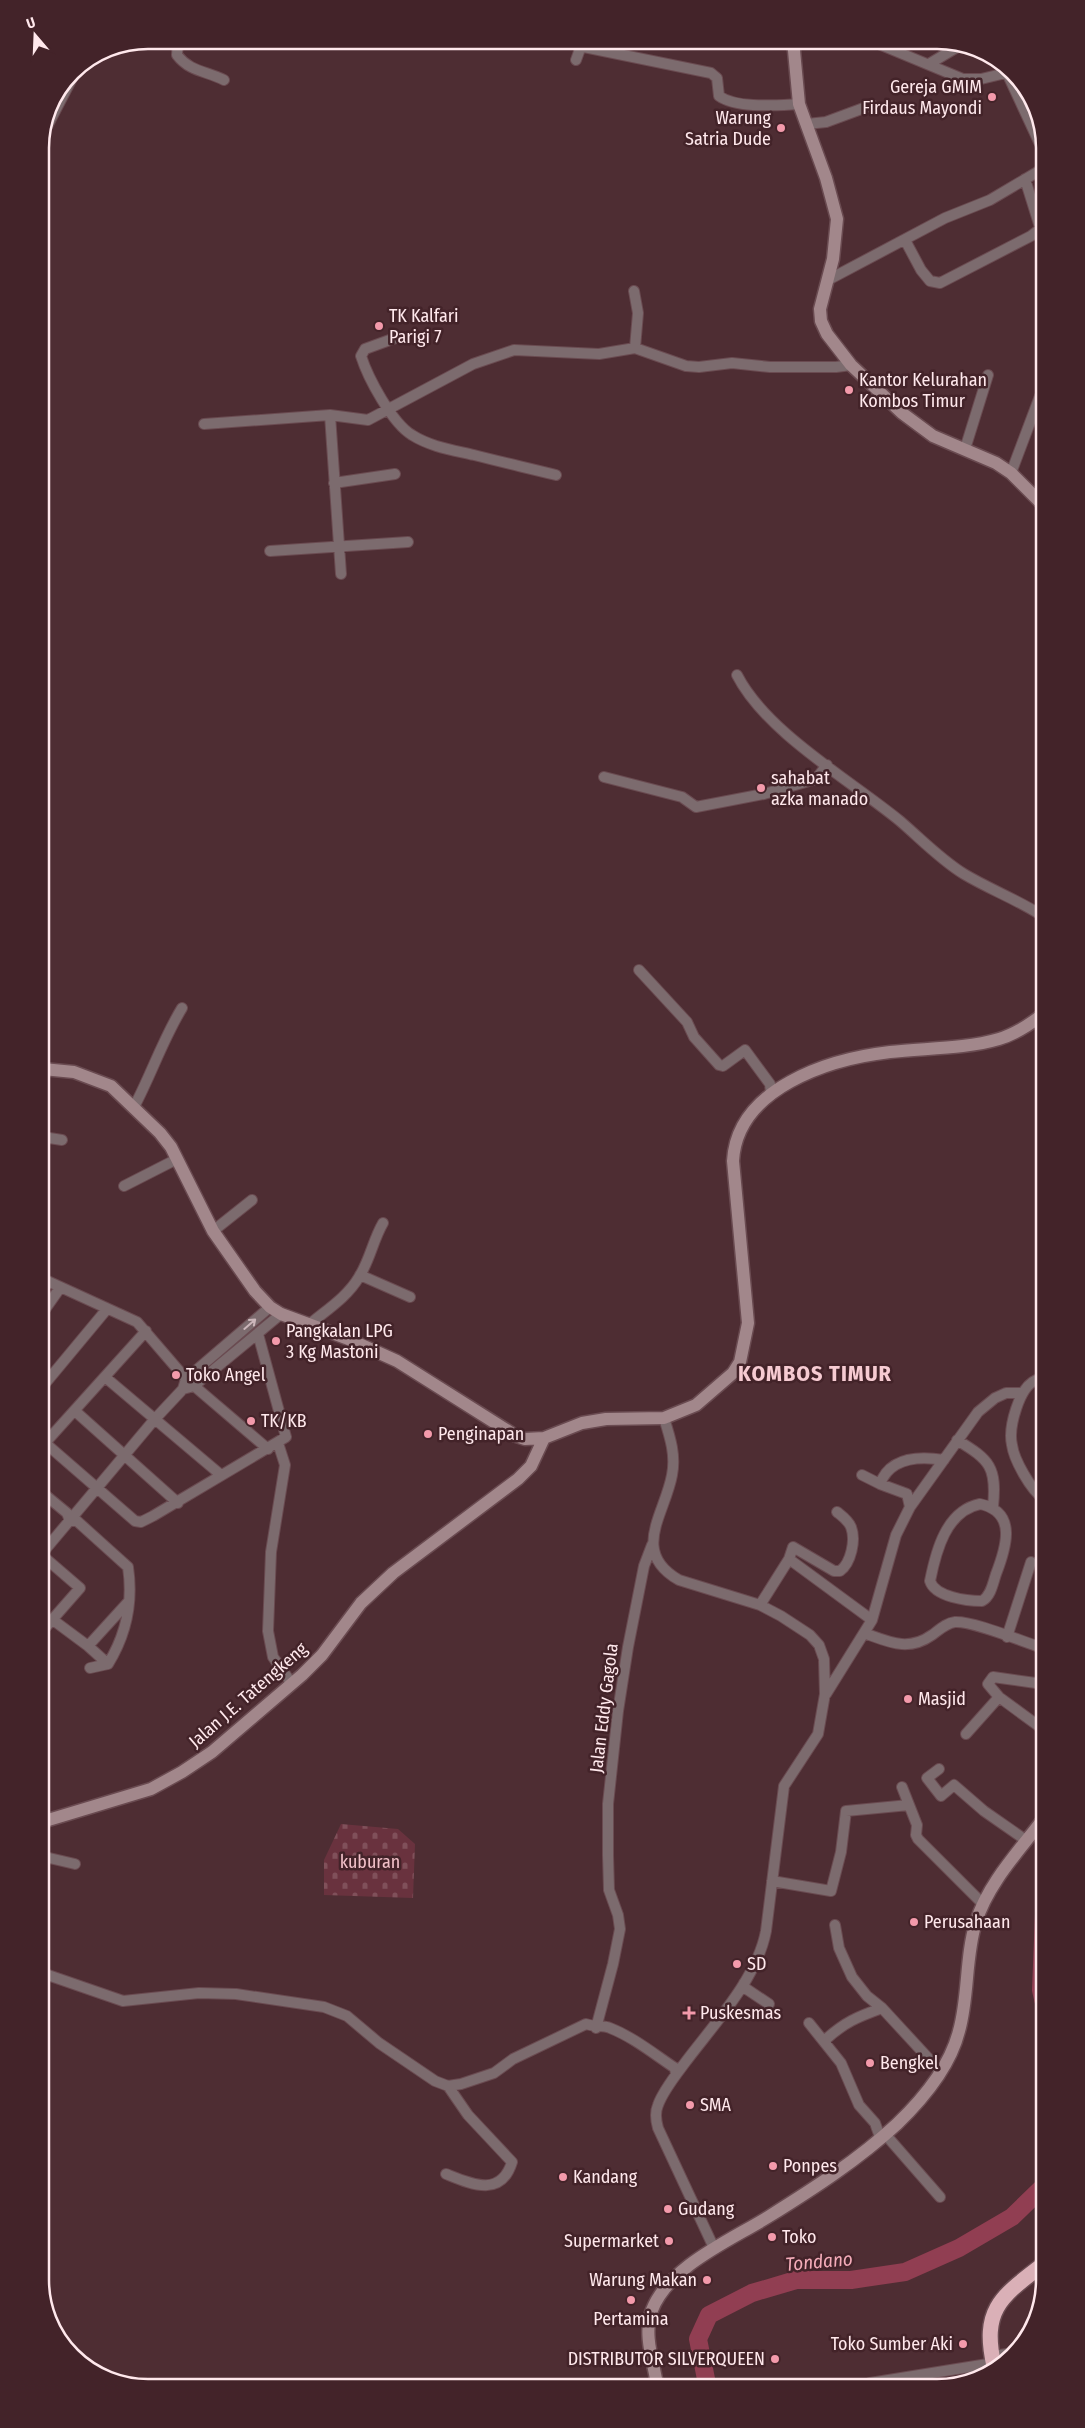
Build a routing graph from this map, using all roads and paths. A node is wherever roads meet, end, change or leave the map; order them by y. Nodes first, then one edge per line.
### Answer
1 (177, 49) edge
2 (580, 49) edge
3 (597, 49) edge
4 (793, 49) edge
5 (892, 49) edge
6 (952, 50) edge
7 (576, 60) dead end
8 (929, 64) junction
9 (1003, 74) edge
10 (224, 80) dead end
11 (1014, 85) edge
12 (799, 104) junction
13 (872, 105) dead end
14 (807, 124) junction
15 (1035, 132) edge
16 (1036, 174) edge
17 (1026, 180) junction
18 (1036, 211) edge
19 (1036, 232) edge
20 (905, 240) junction
21 (828, 280) junction
22 (634, 291) dead end
23 (398, 337) dead end
24 (635, 348) junction
25 (851, 365) junction
26 (988, 375) dead end
27 (1036, 407) edge
28 (390, 410) junction
29 (330, 415) junction
30 (204, 424) dead end
31 (965, 449) junction
32 (395, 474) dead end
33 (1011, 474) junction
34 (556, 475) dead end
35 (334, 483) junction
36 (1036, 498) edge
37 (408, 542) dead end
38 (339, 545) junction
39 (270, 551) dead end
40 (341, 574) dead end
41 (737, 675) dead end
42 (827, 765) junction
43 (604, 778) dead end
44 (1036, 912) edge
45 (639, 970) dead end
46 (182, 1008) dead end
47 (1036, 1020) edge
48 (49, 1070) edge
49 (771, 1093) junction
50 (134, 1107) junction
51 (49, 1138) edge
52 (62, 1140) dead end
53 (177, 1159) junction
54 (124, 1186) dead end
55 (252, 1200) dead end
56 (383, 1223) dead end
57 (213, 1231) junction
58 (360, 1275) junction
59 (49, 1282) edge
60 (60, 1288) junction
61 (410, 1297) dead end
62 (49, 1304) edge
63 (270, 1307) junction
64 (107, 1309) junction
65 (281, 1314) junction
66 (311, 1323) junction
67 (146, 1331) junction
68 (258, 1334) junction
69 (224, 1346) junction
70 (234, 1354) junction
71 (104, 1377) junction
72 (49, 1379) edge
73 (1036, 1380) edge
74 (188, 1384) junction
75 (1022, 1393) junction
76 (75, 1411) junction
77 (664, 1418) junction
78 (154, 1420) junction
79 (49, 1437) edge
80 (544, 1438) junction
81 (957, 1440) junction
82 (278, 1443) junction
83 (49, 1446) edge
84 (268, 1449) junction
85 (125, 1454) junction
86 (944, 1460) junction
87 (862, 1474) dead end
88 (221, 1475) junction
89 (880, 1484) junction
90 (97, 1489) junction
91 (1036, 1491) edge
92 (49, 1498) edge
93 (178, 1503) junction
94 (910, 1507) junction
95 (993, 1507) junction
96 (837, 1512) dead end
97 (70, 1521) junction
98 (49, 1545) edge
99 (652, 1545) junction
100 (789, 1559) junction
101 (49, 1561) edge
102 (1031, 1562) dead end
103 (129, 1601) junction
104 (760, 1605) junction
105 (53, 1620) junction
106 (872, 1620) junction
107 (49, 1624) edge
108 (864, 1633) junction
109 (1007, 1637) junction
110 (88, 1646) junction
111 (1036, 1646) edge
112 (824, 1659) junction
113 (108, 1664) junction
114 (842, 1667) junction
115 (90, 1668) dead end
116 (1036, 1683) edge
117 (292, 1684) junction
118 (825, 1694) junction
119 (999, 1697) junction
120 (1036, 1724) edge
121 (966, 1734) dead end
122 (939, 1769) dead end
123 (902, 1787) dead end
124 (909, 1805) junction
125 (49, 1819) edge
126 (1036, 1829) edge
127 (1027, 1841) junction
128 (49, 1858) edge
129 (75, 1864) dead end
130 (772, 1881) junction
131 (983, 1904) junction
132 (834, 1925) dead end
133 (49, 1975) edge
134 (744, 1983) junction
135 (769, 2004) dead end
136 (882, 2008) junction
137 (809, 2023) dead end
138 (596, 2028) junction
139 (825, 2040) junction
140 (941, 2072) junction
141 (676, 2075) junction
142 (448, 2086) junction
143 (883, 2136) junction
144 (446, 2174) dead end
145 (940, 2197) dead end
146 (714, 2248) junction
147 (1036, 2270) edge
148 (994, 2362) edge
149 (656, 2379) edge
150 (894, 2379) edge

1 - 10 street
2 - 7 street
3 - 12 street
4 - 12 street
5 - 8 street
6 - 8 street
8 - 9 street
11 - 15 street
12 - 14 street
13 - 14 street
14 - 21 street
16 - 17 street
17 - 18 street
17 - 20 street
19 - 20 street
20 - 21 street
21 - 25 street
22 - 24 street
23 - 28 street
24 - 25 street
24 - 28 street
25 - 31 street
26 - 31 street
27 - 33 street
28 - 29 street
28 - 34 street
29 - 30 street
29 - 35 street
31 - 33 street
32 - 35 street
33 - 36 street
35 - 38 street
37 - 38 street
38 - 39 street
38 - 40 street
41 - 42 street
42 - 43 street
42 - 44 street
45 - 49 street
46 - 50 street
47 - 49 street
48 - 50 street
49 - 77 street
50 - 53 street
51 - 52 street
53 - 54 street
53 - 57 street
55 - 57 street
56 - 58 street
57 - 63 street
58 - 61 street
58 - 66 street
59 - 60 street
60 - 62 street
60 - 64 street
63 - 65 street
69 -> 63 street
64 - 67 street
64 - 72 street
65 - 66 street
65 - 68 street
66 - 80 street
67 - 71 street
67 - 74 street
68 - 70 street
68 - 82 street
69 - 70 street
69 - 74 street
70 - 74 street
71 - 76 street
71 - 78 street
73 - 75 street
74 - 78 street
74 - 84 street
75 - 81 street
75 - 91 street
76 - 79 street
76 - 85 street
77 - 80 street
77 - 99 street, Jalan Eddy Gagola
78 - 85 street
78 - 88 street
80 - 117 street, Jalan J.E. Tatengkeng
81 - 86 street
81 - 95 street
82 - 84 street
82 - 117 street
83 - 90 street
84 - 88 street
85 - 90 street
85 - 93 street
86 - 89 street
86 - 94 street
87 - 89 street
88 - 93 street
89 - 94 street
90 - 93 street
90 - 97 street
92 - 97 street
94 - 106 street
95 - 95 street
96 - 100 street
97 - 98 street
97 - 103 street
99 - 104 street
99 - 138 street, Jalan Eddy Gagola
100 - 104 street
100 - 106 street
101 - 105 street
102 - 109 street
103 - 110 street
103 - 113 street
104 - 112 street
105 - 107 street
105 - 110 street
106 - 108 street
108 - 109 street
108 - 114 street
109 - 111 street
110 - 113 street
112 - 114 street
112 - 118 street
113 - 115 street
114 - 118 street
116 - 119 street
117 - 125 street, Jalan J.E. Tatengkeng
118 - 130 street
119 - 120 street
119 - 121 street
122 - 127 street
123 - 124 street
124 - 130 street
124 - 131 street
126 - 127 street
127 - 131 street
128 - 129 street
130 - 134 street
131 - 140 street
132 - 136 street
133 - 142 street
134 - 135 street
134 - 141 street
136 - 139 street
136 - 140 street
137 - 139 street
138 - 141 street
138 - 142 street
139 - 143 street
140 - 143 street
141 - 146 street
142 - 144 street
143 - 145 street
143 - 146 street
146 - 149 street
147 - 148 highway
148 - 150 street

